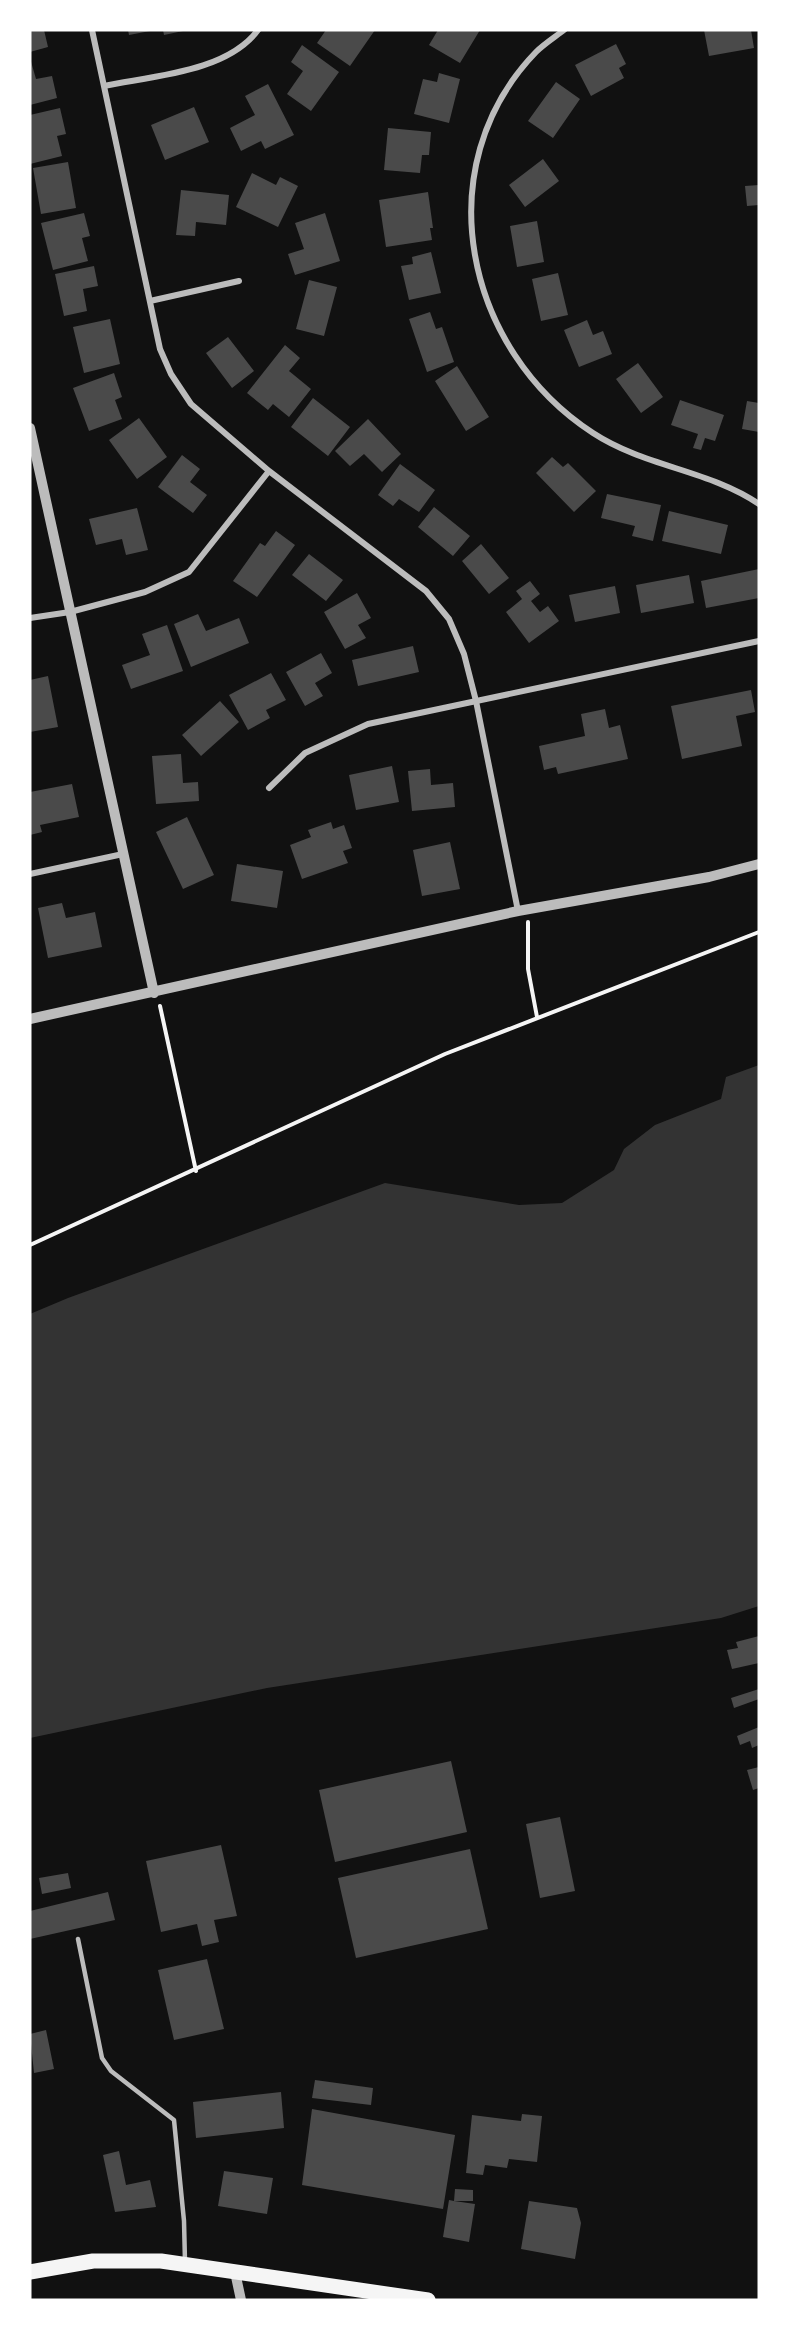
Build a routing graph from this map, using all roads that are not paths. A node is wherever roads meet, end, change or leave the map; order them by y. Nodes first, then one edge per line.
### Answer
1 (92, 30) edge
2 (258, 30) edge
3 (564, 30) edge
4 (104, 86) junction
5 (239, 281) dead end
6 (150, 301) junction
7 (30, 430) edge
8 (269, 471) junction
9 (759, 504) edge
10 (70, 612) junction
11 (30, 618) edge
12 (759, 641) edge
13 (476, 701) junction
14 (269, 788) dead end
15 (123, 855) junction
16 (759, 864) edge
17 (30, 874) edge
18 (523, 910) junction
19 (154, 993) junction
20 (30, 1019) edge
21 (78, 1939) dead end
22 (184, 2264) junction
23 (30, 2272) edge
24 (235, 2272) junction
25 (241, 2300) edge
26 (428, 2300) edge

1 - 4 street
2 - 4 street
3 - 9 street
4 - 6 street
5 - 6 street
6 - 8 street
7 - 10 street
8 - 10 street
8 - 13 street
10 - 11 street
10 - 15 street
12 - 13 street
13 - 14 street
13 - 18 street
15 - 17 street
15 - 19 street
16 - 18 street
18 - 19 street
19 - 20 street
21 - 22 lane
22 - 23 main road
22 - 24 main road
24 - 25 street
24 - 26 main road

